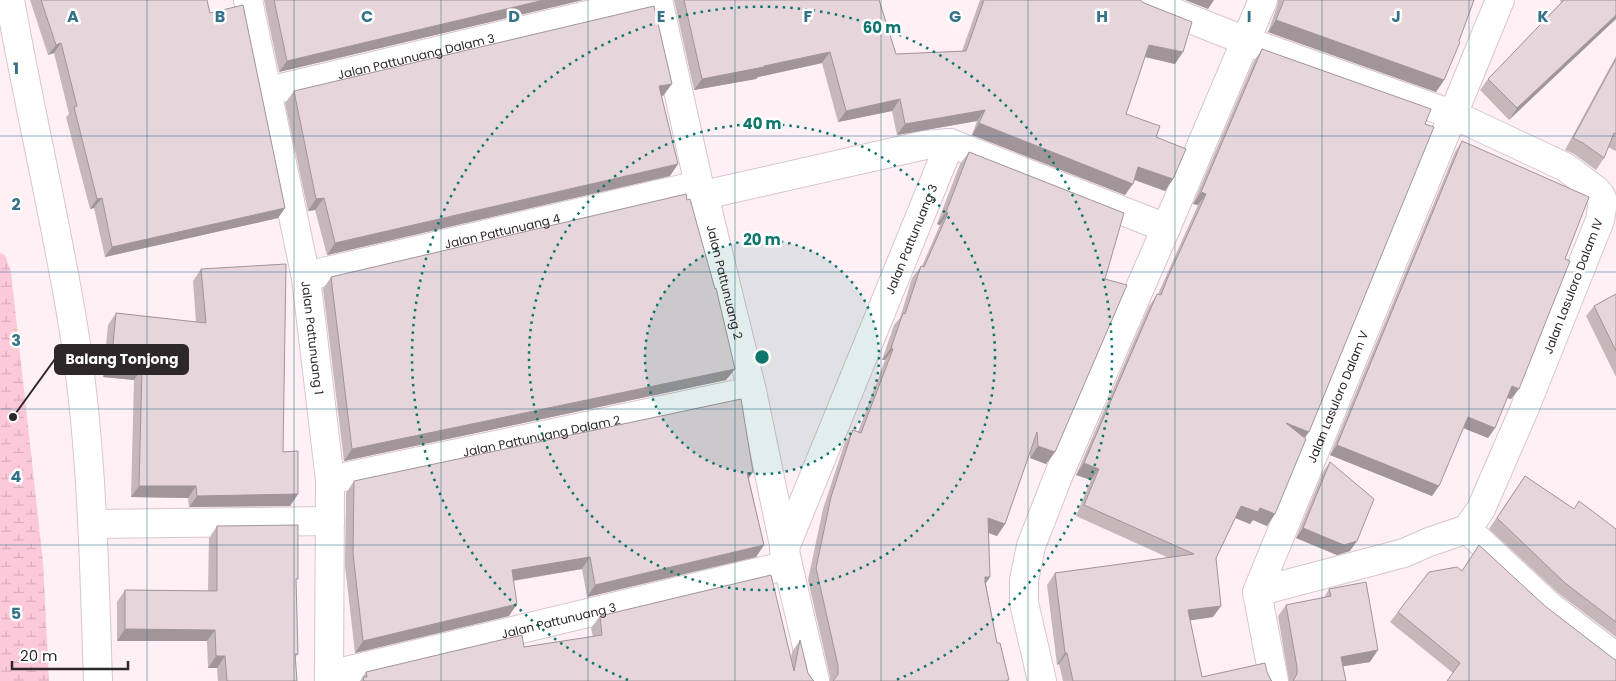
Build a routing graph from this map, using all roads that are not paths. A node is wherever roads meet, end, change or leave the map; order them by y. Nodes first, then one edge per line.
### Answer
1 (10, 0) edge
2 (248, 0) edge
3 (651, 0) edge
4 (658, 0) edge
5 (1142, 0) edge
6 (1263, 0) edge
7 (1501, 1) edge
8 (1246, 41) junction
9 (268, 90) junction
10 (1454, 115) junction
11 (950, 143) junction
12 (702, 190) junction
13 (1609, 200) edge
14 (1166, 228) junction
15 (306, 278) junction
16 (752, 391) junction
17 (330, 480) junction
18 (330, 521) junction
19 (93, 524) junction
20 (1467, 529) junction
21 (786, 558) junction
22 (1257, 592) junction
23 (1616, 657) edge
24 (329, 678) edge
25 (98, 681) edge
26 (815, 681) edge
27 (1042, 681) edge
28 (1274, 681) edge

1 - 19 street
2 - 9 street, Jalan Pattunuang 1
3 - 9 street, Jalan Pattunuang Dalam 3
4 - 12 street, Jalan Pattunuang 2
5 - 8 street, Jalan Lasuloro Dalam IV
6 - 8 street
7 - 10 street, Jalan Lasuloro Dalam V
8 - 10 street, Jalan Lasuloro Dalam IV
8 - 14 street
9 - 15 street, Jalan Pattunuang 1
10 - 13 street, Jalan Lasuloro Dalam IV
10 - 22 street, Jalan Lasuloro Dalam V
11 - 12 street, Jalan Pattunuang 4
11 - 14 street
11 - 21 street, Jalan Pattunuang 3
12 - 15 street, Jalan Pattunuang 4
12 - 16 street, Jalan Pattunuang 2
13 - 20 street, Jalan Lasuloro Dalam IV
14 - 27 street
15 - 17 street, Jalan Pattunuang 1
16 - 17 street, Jalan Pattunuang Dalam 2
16 - 21 street, Jalan Pattunuang 2
17 - 18 street, Jalan Pattunuang 1
18 - 19 street
18 - 24 street, Jalan Pattunuang 1
19 - 25 street
20 - 22 street
20 - 23 street
21 - 24 street, Jalan Pattunuang 3
21 - 26 street, Jalan Pattunuang 2
22 - 28 street

